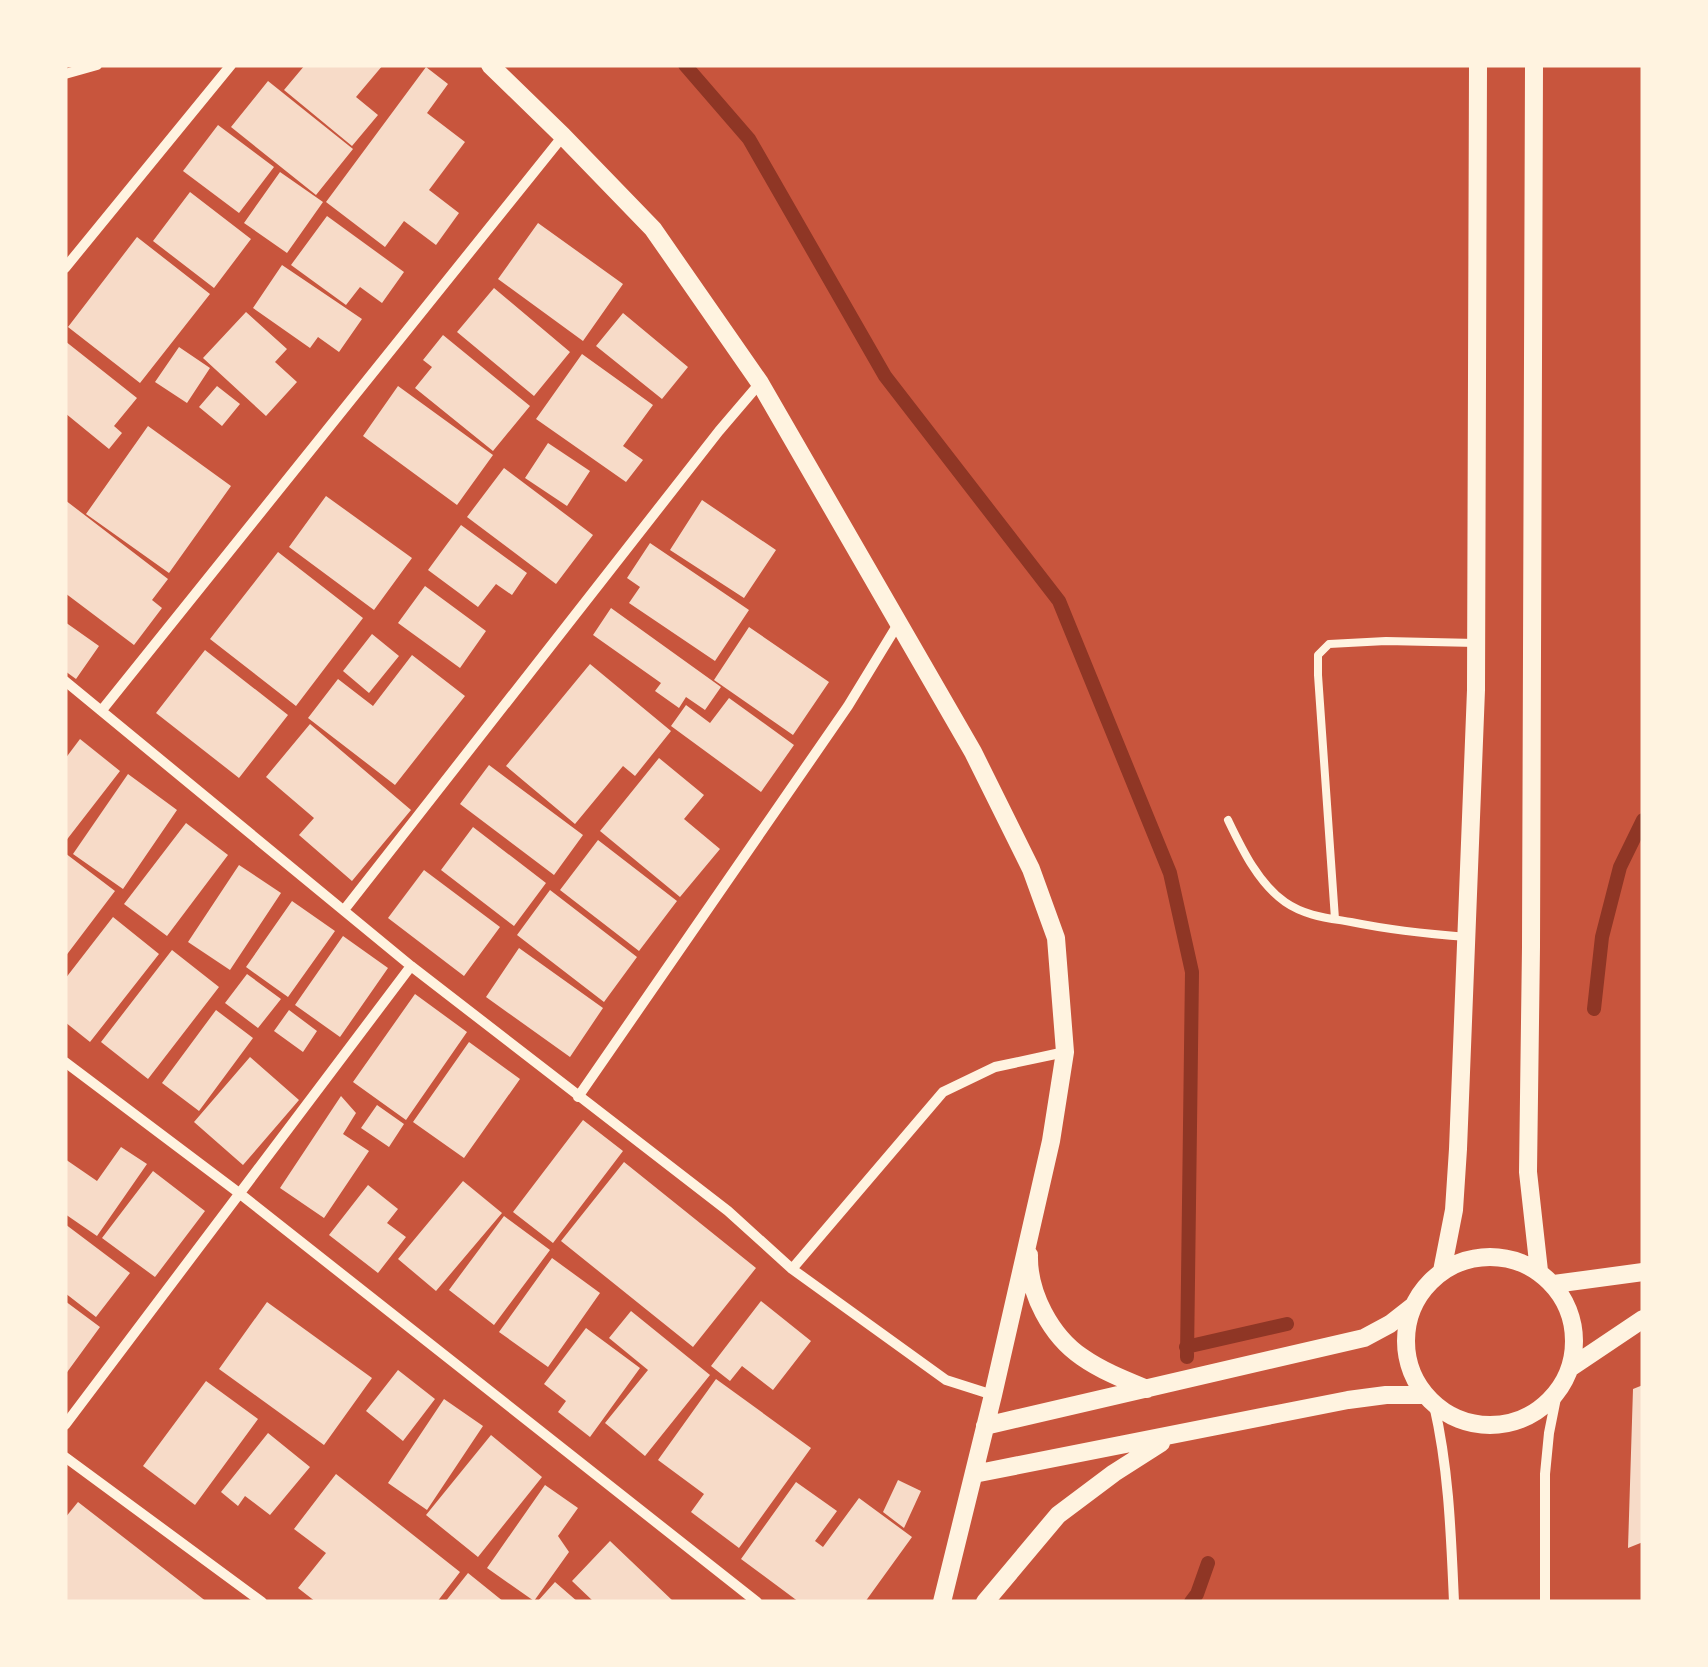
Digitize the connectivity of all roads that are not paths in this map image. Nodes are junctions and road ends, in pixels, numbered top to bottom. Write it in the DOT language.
graph roads {
  1 [pos="97,65"];
  2 [pos="230,65"];
  3 [pos="490,65"];
  4 [pos="1478,65"];
  5 [pos="1534,65"];
  6 [pos="65,74"];
  7 [pos="563,136"];
  8 [pos="65,268"];
  9 [pos="760,383"];
  10 [pos="898,624"];
  11 [pos="1476,643"];
  12 [pos="65,682"];
  13 [pos="102,710"];
  14 [pos="1228,820"];
  15 [pos="344,910"];
  16 [pos="1335,919"];
  17 [pos="1466,936"];
  18 [pos="411,966"];
  19 [pos="1065,1052"];
  20 [pos="65,1062"];
  21 [pos="578,1097"];
  22 [pos="239,1194"];
  23 [pos="1031,1224"];
  24 [pos="792,1270"];
  25 [pos="1442,1270"];
  26 [pos="1539,1272"];
  27 [pos="1643,1272"];
  28 [pos="1554,1284"];
  29 [pos="1413,1306"];
  30 [pos="1643,1319"];
  31 [pos="1570,1368"];
  32 [pos="1147,1389"];
  33 [pos="1557,1393"];
  34 [pos="993,1395"];
  35 [pos="1430,1400"];
  36 [pos="65,1425"];
  37 [pos="986,1426"];
  38 [pos="1174,1435"];
  39 [pos="65,1457"];
  40 [pos="974,1474"];
  41 [pos="262,1602"];
  42 [pos="757,1602"];
  43 [pos="942,1602"];
  44 [pos="985,1602"];
  45 [pos="1454,1602"];
  46 [pos="1545,1602"];
  1 -- 6 [label="street"];
  2 -- 8 [label="street"];
  3 -- 7 [label="street"];
  4 -- 11 [label="street"];
  5 -- 26 [label="street"];
  7 -- 9 [label="street"];
  7 -- 13 [label="street"];
  9 -- 10 [label="street"];
  9 -- 15 [label="street"];
  10 -- 19 [label="street"];
  10 -- 21 [label="street"];
  11 -- 16 [label="lane"];
  11 -- 17 [label="street"];
  12 -- 13 [label="street"];
  13 -- 15 [label="street"];
  14 -- 16 [label="lane"];
  15 -- 18 [label="street"];
  16 -- 17 [label="lane"];
  17 -- 25 [label="street"];
  18 -- 21 [label="street"];
  18 -- 22 [label="street"];
  19 -- 23 [label="street"];
  19 -- 24 [label="street"];
  20 -- 22 [label="street"];
  21 -- 24 [label="street"];
  22 -- 36 [label="street"];
  22 -- 42 [label="street"];
  23 -- 32 [label="street"];
  23 -- 34 [label="street"];
  24 -- 34 [label="street"];
  25 -- 26 [label="street"];
  25 -- 29 [label="street"];
  26 -- 28 [label="street"];
  27 -- 28 [label="street"];
  28 -- 31 [label="street"];
  29 -- 32 [label="street"];
  29 -- 35 [label="street"];
  30 -- 31 [label="street"];
  31 -- 33 [label="street"];
  32 -- 37 [label="street"];
  33 -- 35 [label="street"];
  33 -- 46 [label="street"];
  34 -- 37 [label="street"];
  35 -- 38 [label="street"];
  35 -- 45 [label="street"];
  37 -- 40 [label="street"];
  38 -- 40 [label="street"];
  38 -- 44 [label="street"];
  39 -- 41 [label="street"];
  40 -- 43 [label="street"];
}
